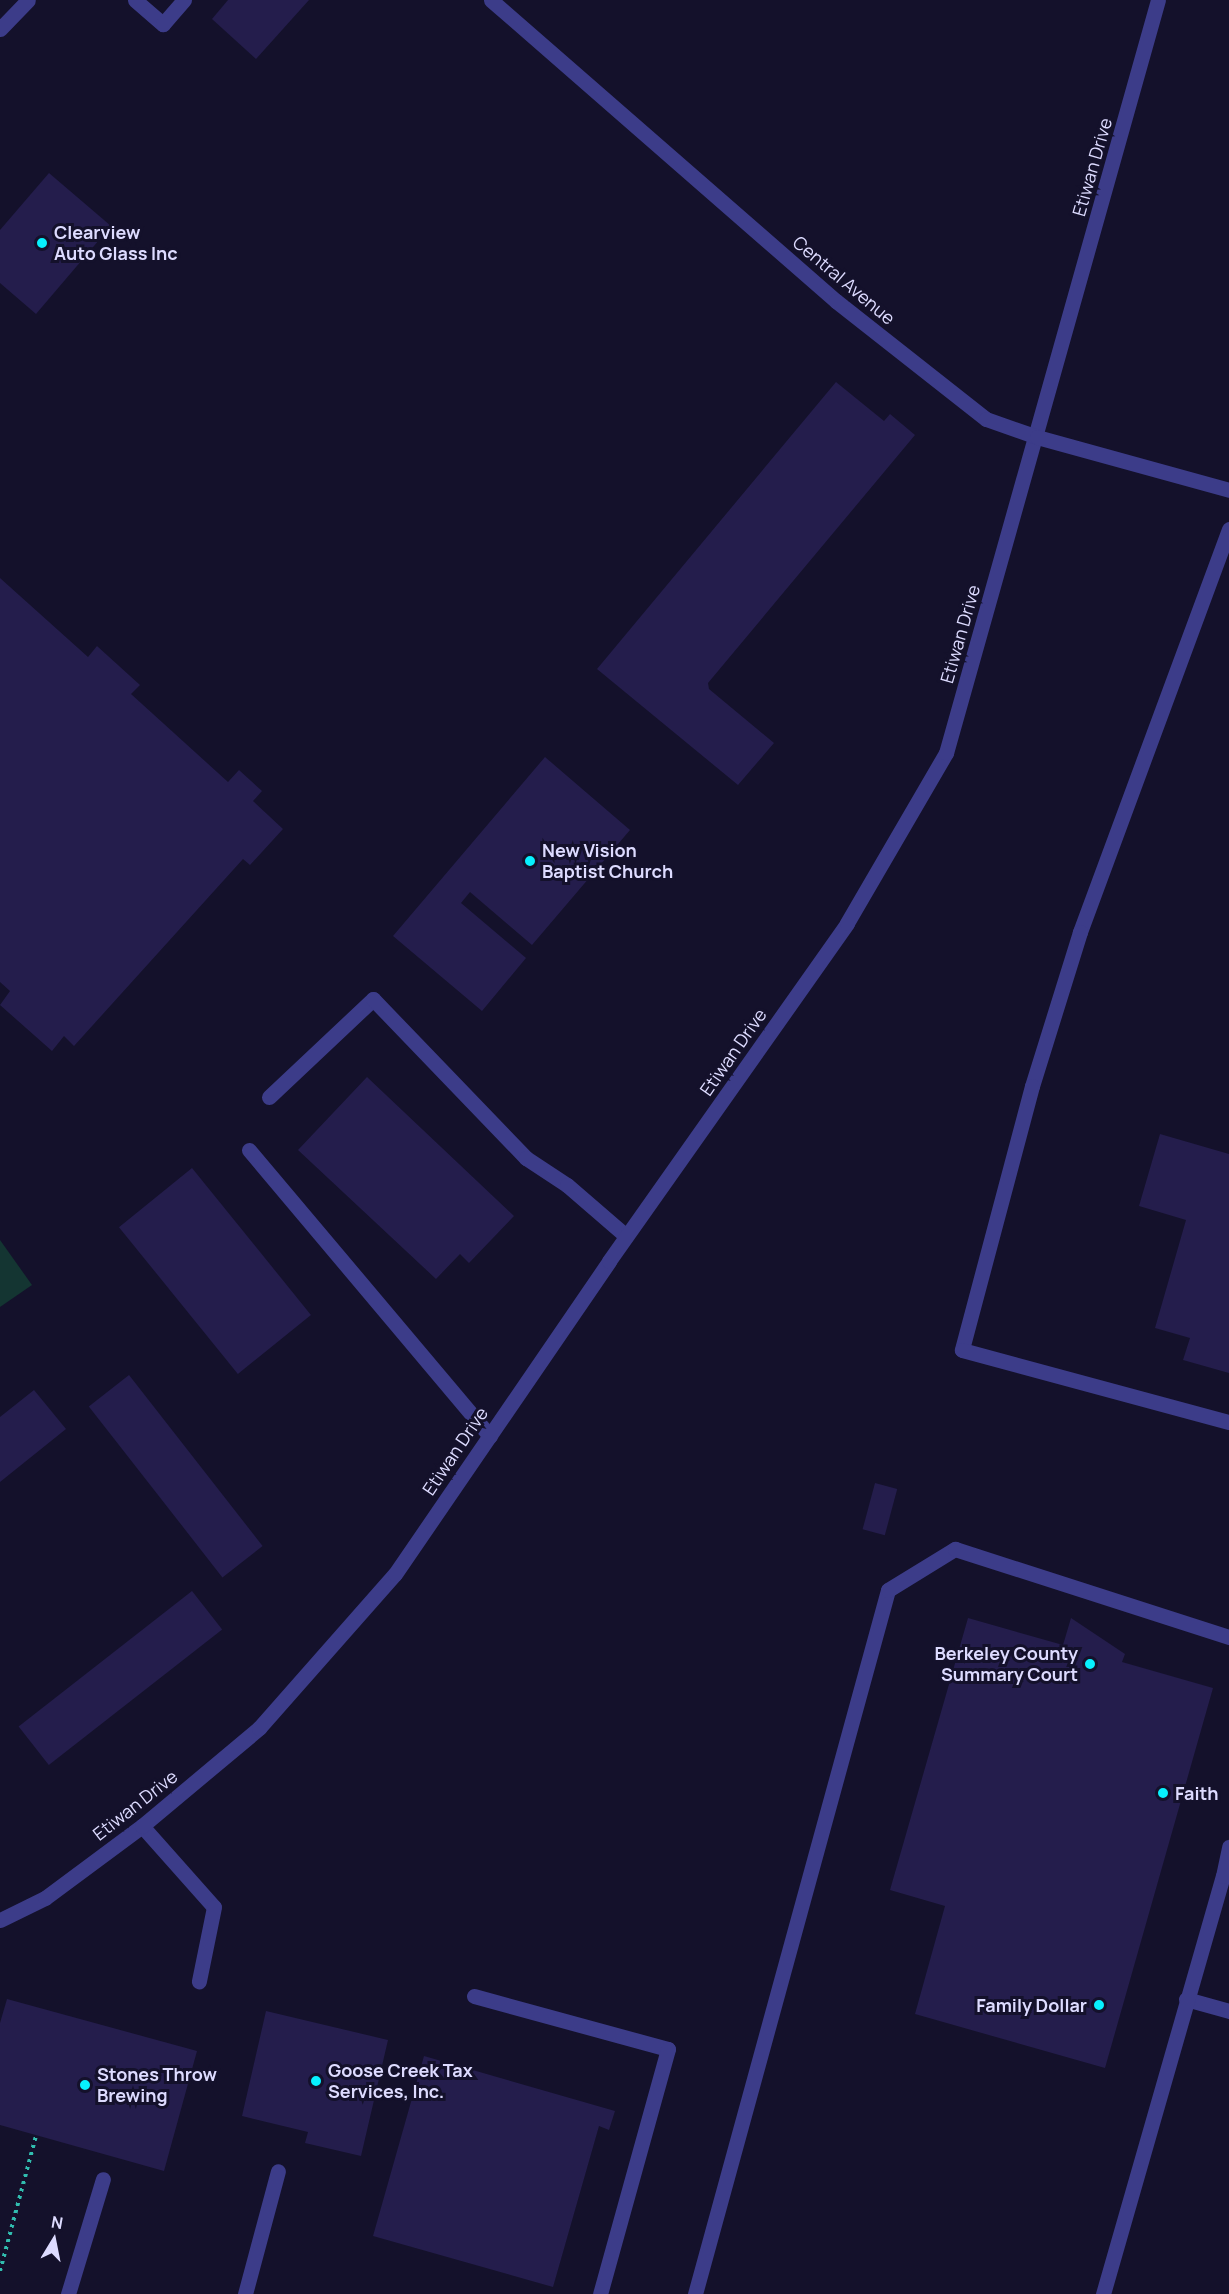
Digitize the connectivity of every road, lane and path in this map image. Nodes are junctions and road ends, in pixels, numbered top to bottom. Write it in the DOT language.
graph roads {
  1 [pos="28,0"];
  2 [pos="135,0"];
  3 [pos="184,0"];
  4 [pos="491,0"];
  5 [pos="1158,0"];
  6 [pos="0,29"];
  7 [pos="1037,437"];
  8 [pos="1229,490"];
  9 [pos="1229,529"];
  10 [pos="270,1097"];
  11 [pos="249,1150"];
  12 [pos="626,1236"];
  13 [pos="1229,1422"];
  14 [pos="489,1436"];
  15 [pos="1229,1637"];
  16 [pos="142,1826"];
  17 [pos="1229,1847"];
  18 [pos="1226,1876"];
  19 [pos="0,1920"];
  20 [pos="199,1981"];
  21 [pos="474,1996"];
  22 [pos="1186,1999"];
  23 [pos="1229,2011"];
  24 [pos="36,2136"];
  25 [pos="278,2171"];
  26 [pos="104,2179"];
  27 [pos="0,2271"];
  28 [pos="68,2294"];
  29 [pos="245,2294"];
  30 [pos="600,2294"];
  31 [pos="695,2294"];
  32 [pos="1103,2294"];
  1 -- 6 [label="street"];
  2 -- 3 [label="street"];
  4 -- 7 [label="street, Central Avenue"];
  5 -- 7 [label="street, Etiwan Drive"];
  7 -- 8 [label="street, Central Avenue"];
  7 -- 12 [label="street, Etiwan Drive"];
  9 -- 13 [label="street"];
  10 -- 12 [label="street"];
  11 -- 14 [label="street"];
  12 -- 14 [label="street, Etiwan Drive"];
  14 -- 16 [label="street, Etiwan Drive"];
  15 -- 31 [label="street"];
  16 -- 19 [label="street, Etiwan Drive"];
  16 -- 20 [label="street"];
  17 -- 18 [label="street"];
  18 -- 22 [label="street"];
  21 -- 30 [label="street"];
  22 -- 23 [label="street"];
  22 -- 32 [label="street"];
  24 -- 27 [label="path"];
  25 -- 29 [label="street"];
  26 -- 28 [label="street"];
}
